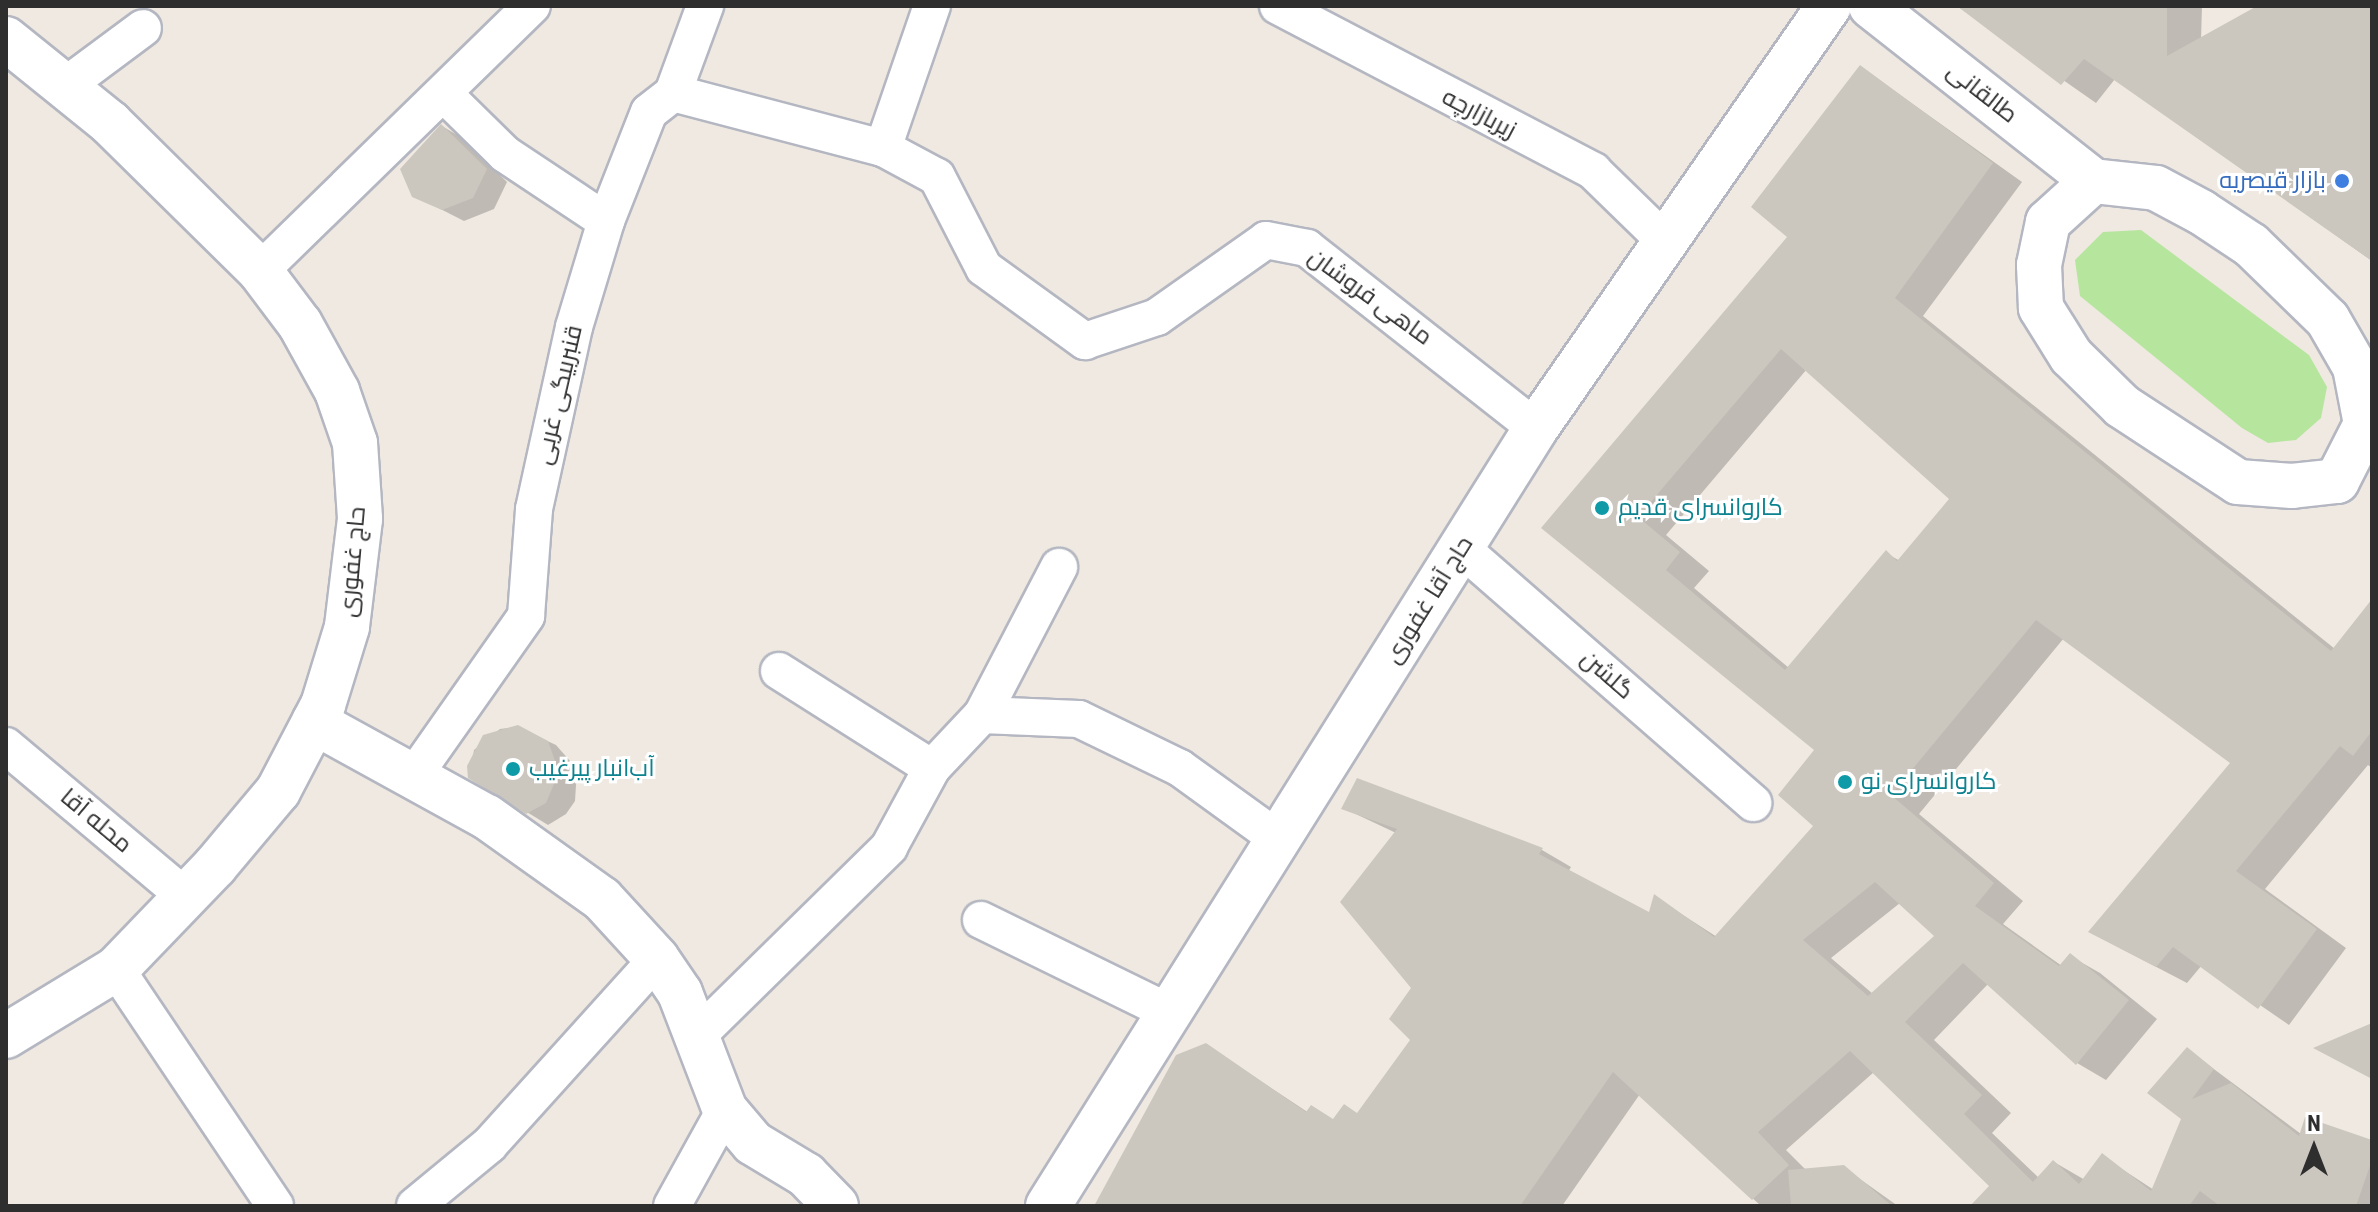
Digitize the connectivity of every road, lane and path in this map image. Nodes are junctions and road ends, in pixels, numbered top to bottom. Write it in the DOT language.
graph roads {
  1 [pos="532,6"];
  2 [pos="705,6"];
  3 [pos="932,6"];
  4 [pos="1278,6"];
  5 [pos="1829,6"];
  6 [pos="1871,6"];
  7 [pos="143,28"];
  8 [pos="6,39"];
  9 [pos="65,86"];
  10 [pos="443,93"];
  11 [pos="673,93"];
  12 [pos="883,148"];
  13 [pos="2093,181"];
  14 [pos="606,221"];
  15 [pos="1666,242"];
  16 [pos="260,271"];
  17 [pos="1536,428"];
  18 [pos="2361,468"];
  19 [pos="1461,548"];
  20 [pos="1059,567"];
  21 [pos="779,671"];
  22 [pos="982,715"];
  23 [pos="314,722"];
  24 [pos="6,746"];
  25 [pos="932,768"];
  26 [pos="413,777"];
  27 [pos="1753,803"];
  28 [pos="1278,839"];
  29 [pos="185,896"];
  30 [pos="981,920"];
  31 [pos="657,959"];
  32 [pos="116,969"];
  33 [pos="1169,1012"];
  34 [pos="698,1035"];
  35 [pos="6,1036"];
  36 [pos="725,1110"];
  37 [pos="275,1206"];
  38 [pos="415,1206"];
  39 [pos="672,1206"];
  40 [pos="836,1206"];
  41 [pos="1048,1206"];
  1 -- 10 [label="street"];
  2 -- 11 [label="street, قنبربیگی غربی"];
  3 -- 12 [label="street"];
  4 -- 15 [label="street, زیربازارچه"];
  5 -- 15 [label="main road, حاج آقا غفوری"];
  6 -- 13 [label="main road, طالقانی"];
  7 -- 9 [label="street"];
  8 -- 9 [label="main road, حاج غفوری"];
  9 -- 16 [label="main road, حاج غفوری"];
  10 -- 14 [label="street"];
  10 -- 16 [label="street"];
  11 -- 12 [label="street, ماهی فروشان"];
  11 -- 14 [label="street, قنبربیگی غربی"];
  12 -- 17 [label="street, ماهی فروشان"];
  13 -- 18 [label="main road"];
  13 -- 18 [label="main road"];
  14 -- 26 [label="street, قنبربیگی غربی"];
  15 -- 17 [label="main road, حاج آقا غفوری"];
  16 -- 23 [label="main road, حاج غفوری"];
  17 -- 19 [label="main road, حاج آقا غفوری"];
  19 -- 27 [label="street, گلشن"];
  19 -- 28 [label="main road, حاج آقا غفوری"];
  20 -- 22 [label="street"];
  21 -- 25 [label="street"];
  22 -- 25 [label="street"];
  22 -- 28 [label="street"];
  23 -- 26 [label="main road"];
  23 -- 29 [label="main road, حاج غفوری"];
  24 -- 29 [label="street, محله آقا"];
  25 -- 34 [label="street"];
  26 -- 31 [label="main road"];
  28 -- 33 [label="main road, حاج آقا غفوری"];
  29 -- 32 [label="main road, حاج غفوری"];
  30 -- 33 [label="street"];
  31 -- 34 [label="main road"];
  31 -- 38 [label="street"];
  32 -- 35 [label="main road, حاج غفوری"];
  32 -- 37 [label="street"];
  33 -- 41 [label="main road, حاج آقا غفوری"];
  34 -- 36 [label="main road"];
  36 -- 39 [label="street"];
  36 -- 40 [label="main road"];
}
